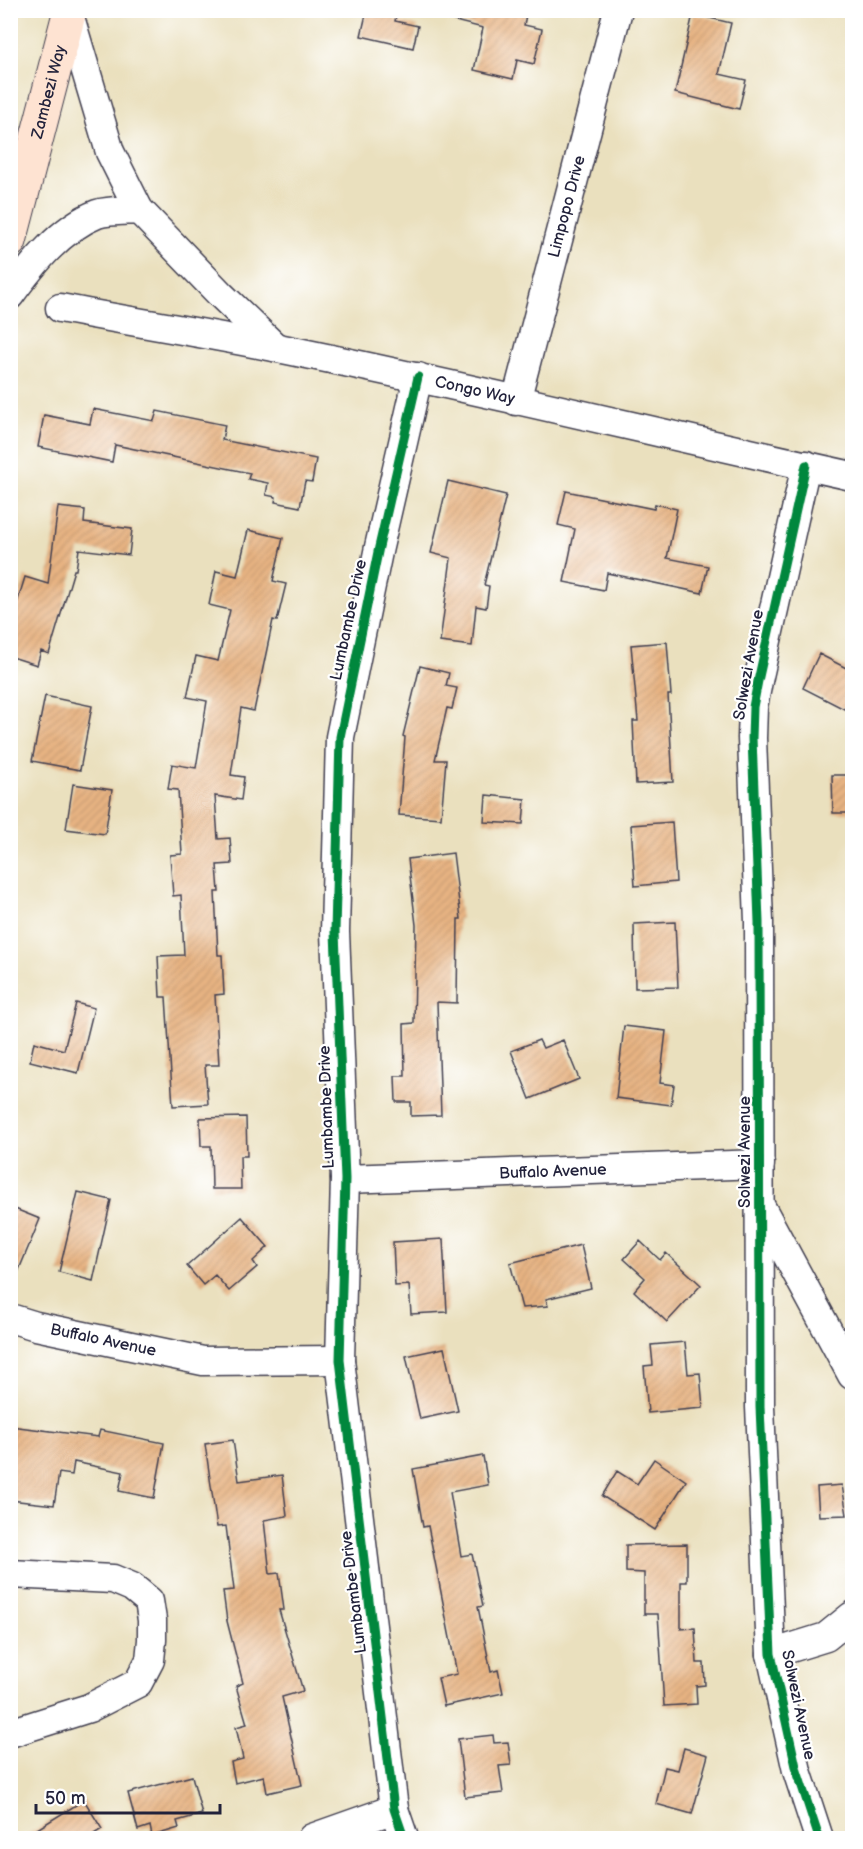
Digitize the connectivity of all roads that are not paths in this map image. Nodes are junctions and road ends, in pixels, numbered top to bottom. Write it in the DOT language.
graph roads {
  1 [pos="618,10"];
  2 [pos="70,12"];
  3 [pos="139,210"];
  4 [pos="10,241"];
  5 [pos="10,296"];
  6 [pos="60,309"];
  7 [pos="275,347"];
  8 [pos="418,377"];
  9 [pos="516,401"];
  10 [pos="806,465"];
  11 [pos="852,476"];
  12 [pos="760,1164"];
  13 [pos="345,1179"];
  14 [pos="760,1205"];
  15 [pos="10,1318"];
  16 [pos="340,1360"];
  17 [pos="852,1375"];
  18 [pos="10,1574"];
  19 [pos="852,1616"];
  20 [pos="771,1654"];
  21 [pos="10,1733"];
  22 [pos="394,1809"];
  23 [pos="312,1839"];
  24 [pos="404,1839"];
  25 [pos="819,1839"];
  1 -- 9 [label="street, Limpopo Drive"];
  2 -- 3 [label="street"];
  2 -- 4 [label="main road, Zambezi Way"];
  3 -- 5 [label="street"];
  3 -- 7 [label="street"];
  6 -- 7 [label="street, Congo Way"];
  7 -- 8 [label="street, Congo Way"];
  8 -- 9 [label="street, Congo Way"];
  8 -- 13 [label="street, Lumbambe Drive"];
  9 -- 10 [label="street, Congo Way"];
  10 -- 11 [label="street, Congo Way"];
  10 -- 12 [label="street, Solwezi Avenue"];
  12 -- 13 [label="street, Buffalo Avenue"];
  12 -- 14 [label="street, Solwezi Avenue"];
  13 -- 16 [label="street, Lumbambe Drive"];
  14 -- 17 [label="street, Solwezi Avenue"];
  14 -- 20 [label="street, Solwezi Avenue"];
  15 -- 16 [label="street, Buffalo Avenue"];
  16 -- 22 [label="street, Lumbambe Drive"];
  18 -- 21 [label="street"];
  19 -- 20 [label="street, Solwezi Avenue"];
  20 -- 25 [label="street, Solwezi Avenue"];
  22 -- 23 [label="street"];
  22 -- 24 [label="street, Lumbambe Drive"];
}
